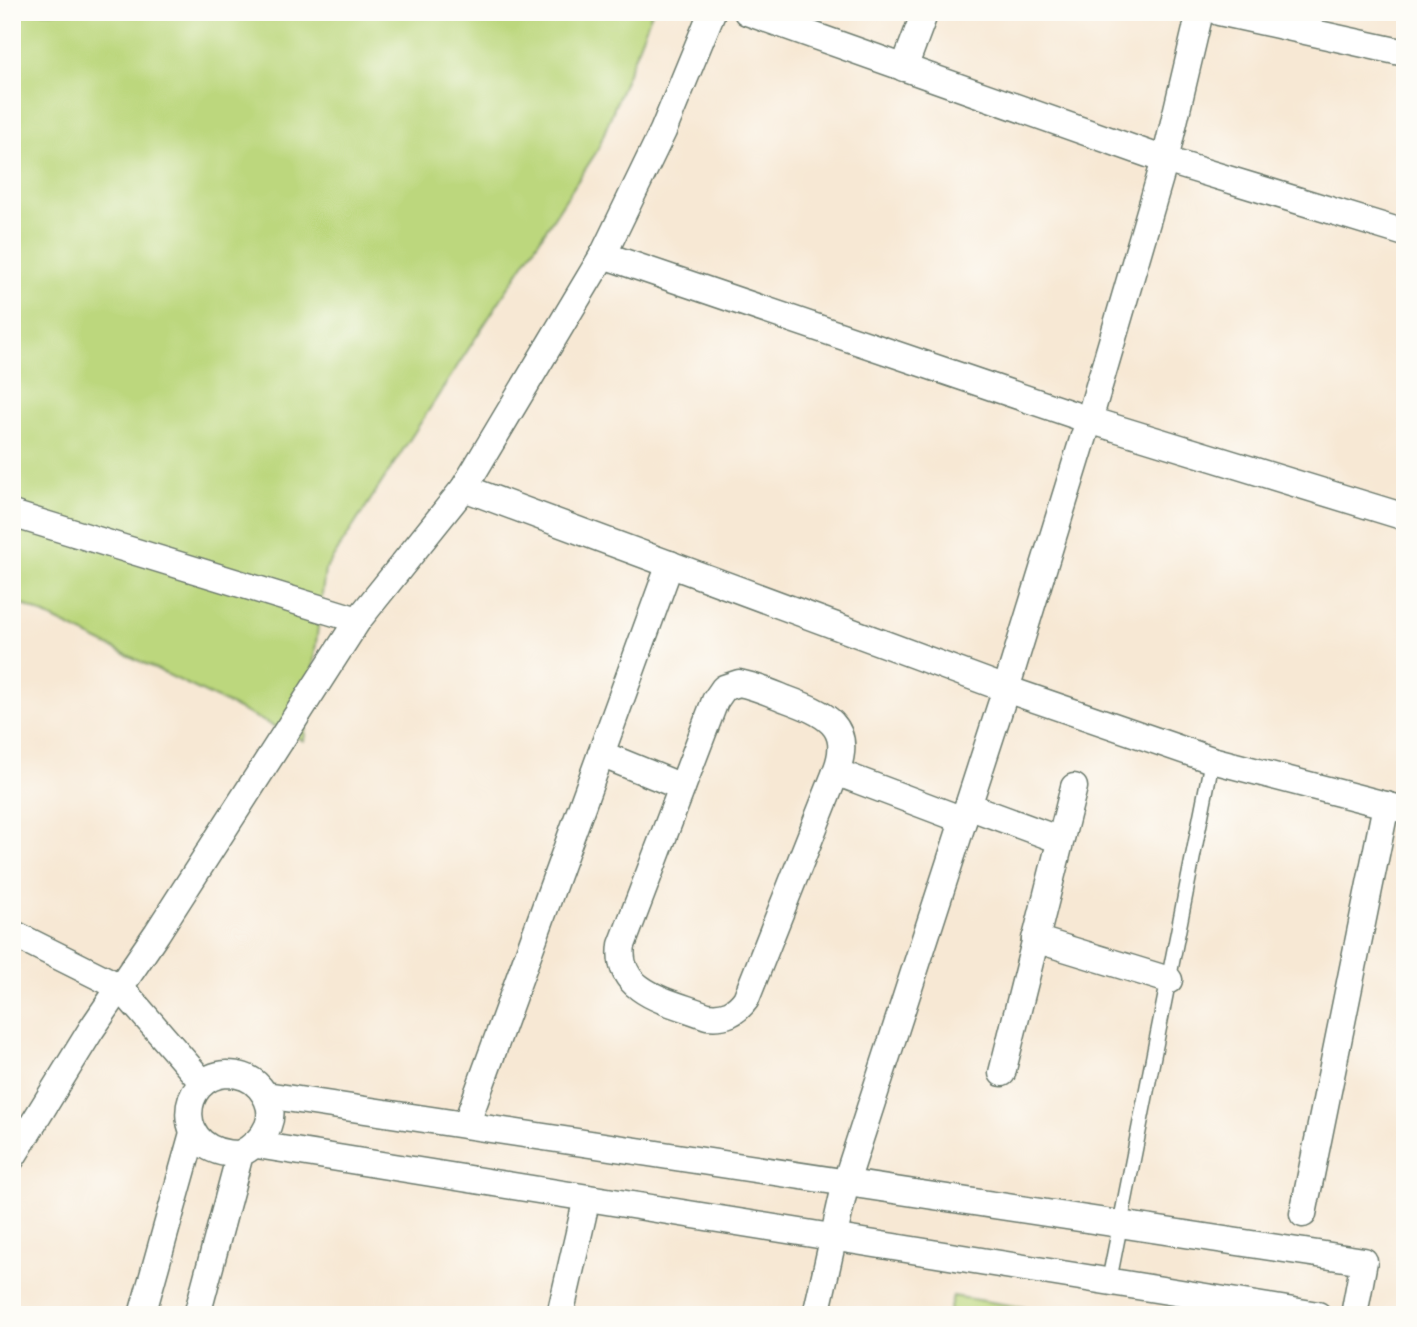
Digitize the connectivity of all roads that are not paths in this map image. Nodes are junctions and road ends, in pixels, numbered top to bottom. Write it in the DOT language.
graph roads {
  1 [pos="712,12"];
  2 [pos="747,12"];
  3 [pos="925,12"];
  4 [pos="1200,12"];
  5 [pos="1219,12"];
  6 [pos="1405,53"];
  7 [pos="904,68"];
  8 [pos="1166,160"];
  9 [pos="1405,233"];
  10 [pos="603,255"];
  11 [pos="1089,420"];
  12 [pos="464,488"];
  13 [pos="12,514"];
  14 [pos="1405,517"];
  15 [pos="670,564"];
  16 [pos="358,620"];
  17 [pos="1006,689"];
  18 [pos="601,754"];
  19 [pos="1212,760"];
  20 [pos="836,772"];
  21 [pos="682,787"];
  22 [pos="1074,788"];
  23 [pos="1395,807"];
  24 [pos="965,813"];
  25 [pos="1060,840"];
  26 [pos="12,933"];
  27 [pos="1035,939"];
  28 [pos="1169,980"];
  29 [pos="120,987"];
  30 [pos="1002,1073"];
  31 [pos="203,1083"];
  32 [pos="266,1095"];
  33 [pos="466,1125"];
  34 [pos="194,1133"];
  35 [pos="248,1149"];
  36 [pos="12,1157"];
  37 [pos="846,1182"];
  38 [pos="587,1198"];
  39 [pos="1303,1214"];
  40 [pos="1121,1224"];
  41 [pos="832,1237"];
  42 [pos="1109,1281"];
  43 [pos="142,1315"];
  44 [pos="197,1315"];
  45 [pos="560,1315"];
  46 [pos="816,1315"];
  47 [pos="1318,1315"];
  48 [pos="1354,1315"];
  1 -- 10 [label="street"];
  2 -- 7 [label="street"];
  3 -- 7 [label="street"];
  4 -- 8 [label="street"];
  5 -- 6 [label="street"];
  7 -- 8 [label="street"];
  8 -- 9 [label="street"];
  8 -- 11 [label="street"];
  10 -- 11 [label="street"];
  10 -- 12 [label="street"];
  11 -- 14 [label="street"];
  11 -- 17 [label="street"];
  12 -- 15 [label="street"];
  12 -- 16 [label="street"];
  13 -- 16 [label="street"];
  15 -- 17 [label="street"];
  15 -- 18 [label="street"];
  16 -- 29 [label="street"];
  17 -- 19 [label="street"];
  17 -- 24 [label="street"];
  18 -- 21 [label="street"];
  18 -- 33 [label="street"];
  19 -- 23 [label="street"];
  19 -- 28 [label="lane"];
  20 -- 21 [label="street"];
  20 -- 21 [label="street"];
  20 -- 24 [label="street"];
  22 -- 25 [label="street"];
  23 -- 39 [label="street"];
  24 -- 25 [label="street"];
  24 -- 37 [label="street"];
  25 -- 27 [label="street"];
  26 -- 29 [label="street"];
  27 -- 28 [label="street"];
  27 -- 30 [label="street"];
  28 -- 40 [label="lane"];
  29 -- 31 [label="street"];
  29 -- 36 [label="street"];
  31 -- 32 [label="street"];
  31 -- 34 [label="street"];
  32 -- 33 [label="street"];
  32 -- 35 [label="street"];
  33 -- 37 [label="street"];
  34 -- 35 [label="street"];
  34 -- 43 [label="street"];
  35 -- 38 [label="street"];
  35 -- 44 [label="street"];
  37 -- 40 [label="street"];
  37 -- 41 [label="street"];
  38 -- 41 [label="street"];
  38 -- 45 [label="street"];
  40 -- 42 [label="lane"];
  40 -- 48 [label="street"];
  41 -- 42 [label="street"];
  41 -- 46 [label="street"];
  42 -- 47 [label="street"];
}
